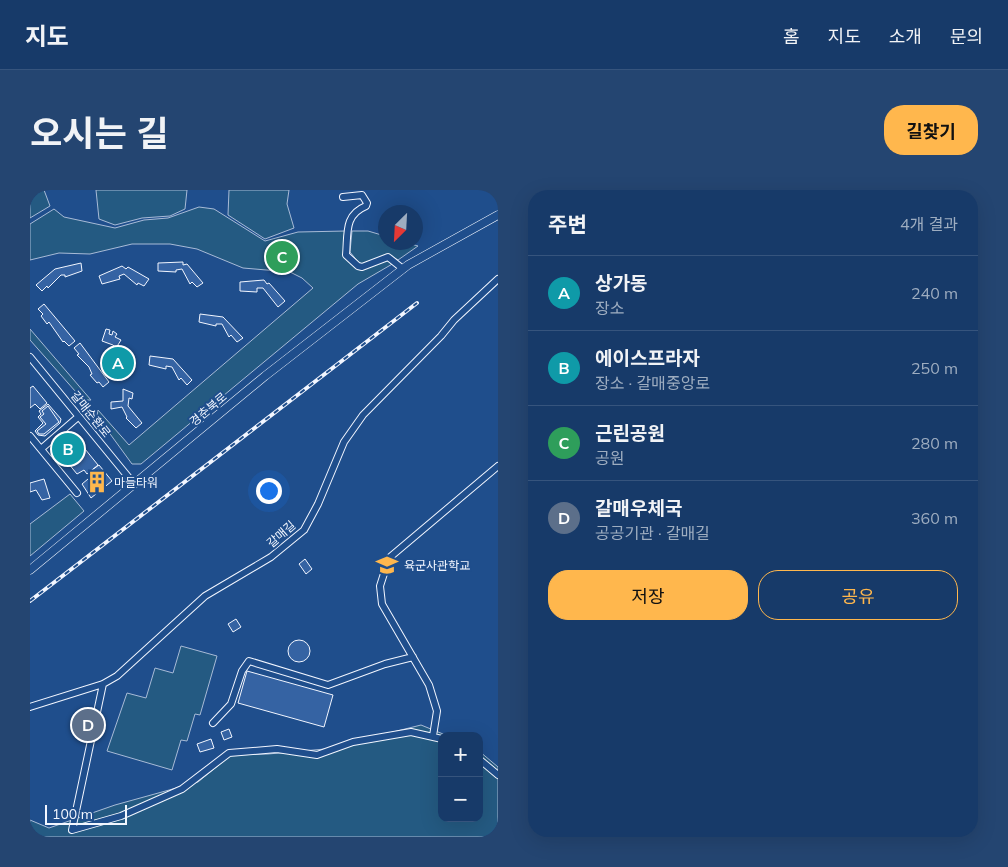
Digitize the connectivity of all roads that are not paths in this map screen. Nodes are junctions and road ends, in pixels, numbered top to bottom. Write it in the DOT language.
graph roads {
  1 [pos="343,197"];
  2 [pos="498,214"];
  3 [pos="403,269"];
  4 [pos="498,280"];
  5 [pos="30,357"];
  6 [pos="78,417"];
  7 [pos="30,436"];
  8 [pos="41,449"];
  9 [pos="498,466"];
  10 [pos="134,484"];
  11 [pos="77,493"];
  12 [pos="30,570"];
  13 [pos="413,657"];
  14 [pos="103,684"];
  15 [pos="30,707"];
  16 [pos="213,723"];
  17 [pos="433,736"];
  18 [pos="438,738"];
  19 [pos="483,762"];
  20 [pos="498,775"];
  1 -- 3 [label="street"];
  2 -- 3 [label="main road, 경춘북로"];
  3 -- 10 [label="main road, 경춘북로"];
  4 -- 14 [label="street, 갈매길"];
  5 -- 6 [label="street, 갈매순환로"];
  6 -- 8 [label="street"];
  6 -- 10 [label="street, 갈매순환로"];
  7 -- 8 [label="street"];
  8 -- 11 [label="street"];
  9 -- 13 [label="street"];
  10 -- 12 [label="main road, 경춘북로"];
  13 -- 16 [label="street"];
  13 -- 17 [label="street"];
  14 -- 15 [label="street, 갈매길"];
  14 -- 17 [label="street"];
  17 -- 18 [label="street"];
  19 -- 20 [label="street"];
}
